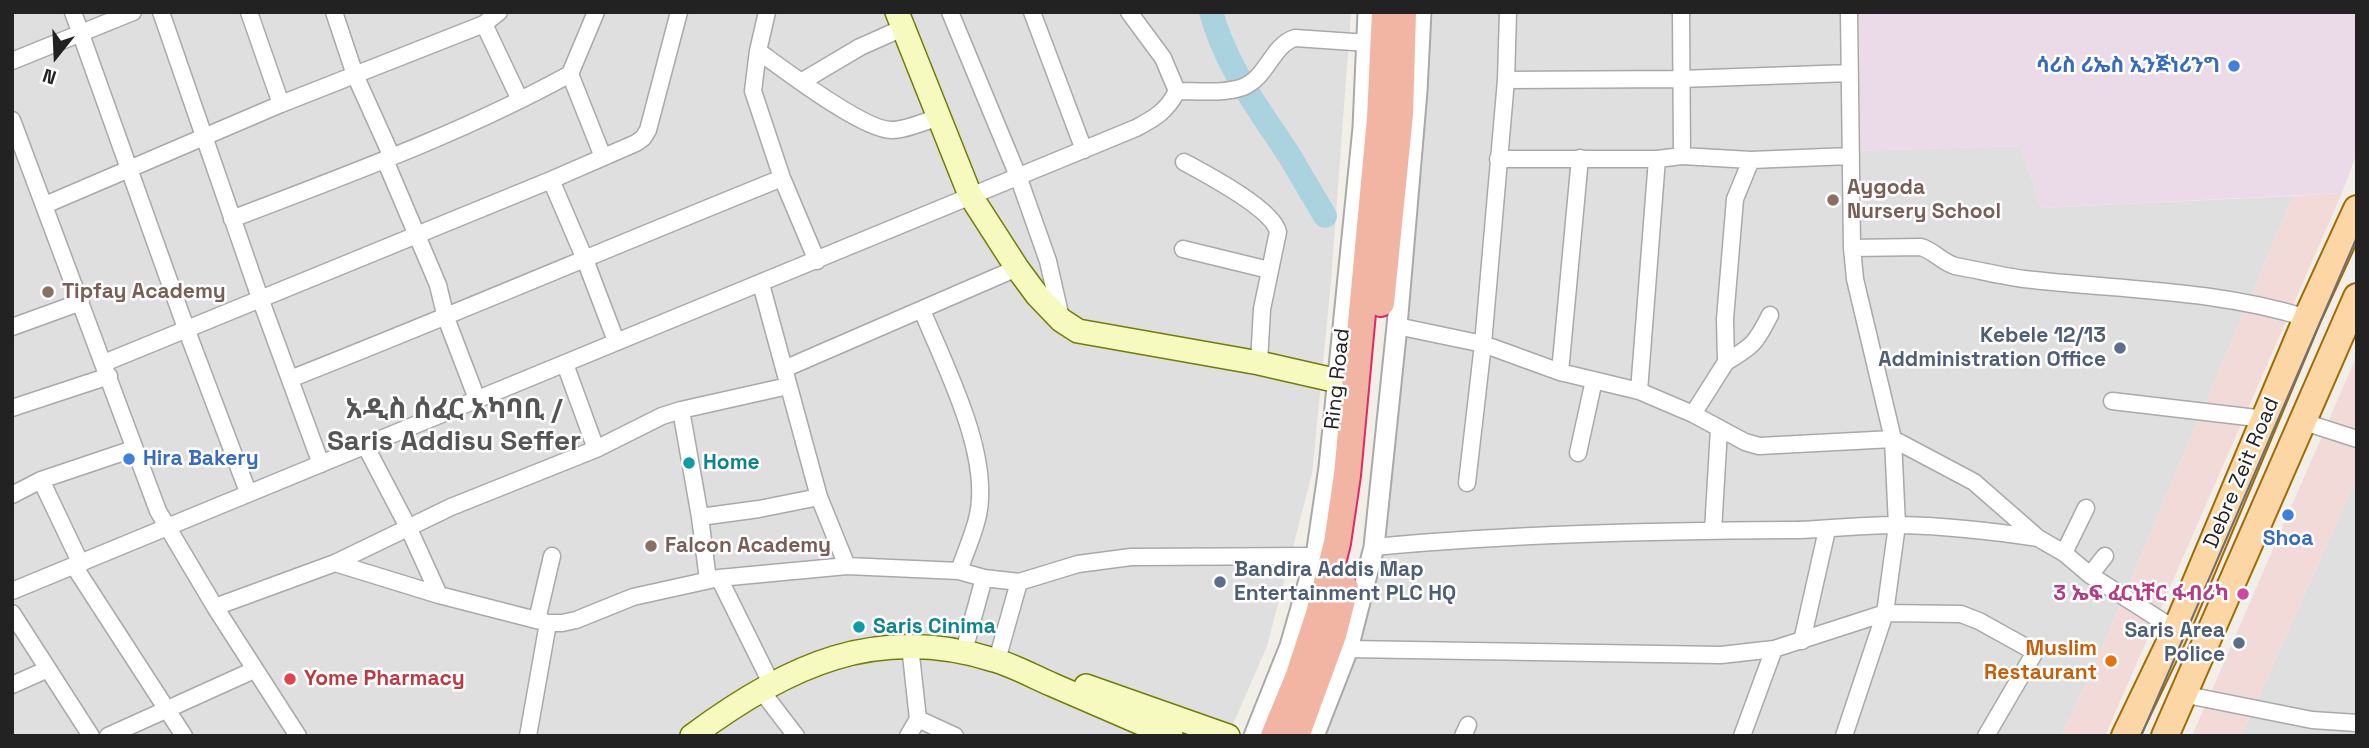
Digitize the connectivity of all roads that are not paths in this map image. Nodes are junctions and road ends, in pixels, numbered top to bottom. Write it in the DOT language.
graph roads {
  1 [pos="73,12"];
  2 [pos="133,12"];
  3 [pos="161,12"];
  4 [pos="249,12"];
  5 [pos="334,12"];
  6 [pos="499,12"];
  7 [pos="596,12"];
  8 [pos="679,12"];
  9 [pos="767,12"];
  10 [pos="950,12"];
  11 [pos="1032,12"];
  12 [pos="1129,12"];
  13 [pos="1368,12"];
  14 [pos="1385,12"];
  15 [pos="1403,12"];
  16 [pos="1421,12"];
  17 [pos="1508,12"];
  18 [pos="1681,12"];
  19 [pos="1849,12"];
  20 [pos="901,20"];
  21 [pos="484,24"];
  22 [pos="80,33"];
  23 [pos="1368,43"];
  24 [pos="758,51"];
  25 [pos="12,61"];
  26 [pos="1850,73"];
  27 [pos="570,74"];
  28 [pos="355,75"];
  29 [pos="1681,79"];
  30 [pos="1506,80"];
  31 [pos="801,82"];
  32 [pos="1177,91"];
  33 [pos="520,100"];
  34 [pos="281,104"];
  35 [pos="939,117"];
  36 [pos="12,120"];
  37 [pos="204,137"];
  38 [pos="1084,149"];
  39 [pos="1682,156"];
  40 [pos="1850,156"];
  41 [pos="603,157"];
  42 [pos="1580,158"];
  43 [pos="388,159"];
  44 [pos="1498,159"];
  45 [pos="1657,159"];
  46 [pos="1751,160"];
  47 [pos="1184,162"];
  48 [pos="19,164"];
  49 [pos="128,167"];
  50 [pos="1018,176"];
  51 [pos="782,178"];
  52 [pos="551,180"];
  53 [pos="970,195"];
  54 [pos="45,205"];
  55 [pos="2357,209"];
  56 [pos="232,219"];
  57 [pos="417,234"];
  58 [pos="1852,248"];
  59 [pos="1183,249"];
  60 [pos="584,257"];
  61 [pos="817,261"];
  62 [pos="1017,268"];
  63 [pos="1269,270"];
  64 [pos="761,284"];
  65 [pos="2357,297"];
  66 [pos="260,298"];
  67 [pos="81,302"];
  68 [pos="922,310"];
  69 [pos="1770,315"];
  70 [pos="446,317"];
  71 [pos="2307,318"];
  72 [pos="1061,320"];
  73 [pos="1397,326"];
  74 [pos="12,327"];
  75 [pos="187,331"];
  76 [pos="616,341"];
  77 [pos="1483,344"];
  78 [pos="1726,362"];
  79 [pos="1258,363"];
  80 [pos="565,365"];
  81 [pos="784,369"];
  82 [pos="106,370"];
  83 [pos="1560,372"];
  84 [pos="290,379"];
  85 [pos="1594,380"];
  86 [pos="1338,382"];
  87 [pos="788,386"];
  88 [pos="1639,391"];
  89 [pos="477,399"];
  90 [pos="2112,401"];
  91 [pos="12,408"];
  92 [pos="681,410"];
  93 [pos="1693,414"];
  94 [pos="2265,419"];
  95 [pos="2301,421"];
  96 [pos="1719,429"];
  97 [pos="1893,439"];
  98 [pos="2357,439"];
  99 [pos="365,445"];
  100 [pos="133,449"];
  101 [pos="596,449"];
  102 [pos="1578,453"];
  103 [pos="321,464"];
  104 [pos="41,480"];
  105 [pos="1467,483"];
  106 [pos="248,492"];
  107 [pos="12,495"];
  108 [pos="819,497"];
  109 [pos="2086,508"];
  110 [pos="700,517"];
  111 [pos="1898,525"];
  112 [pos="166,527"];
  113 [pos="408,528"];
  114 [pos="1827,530"];
  115 [pos="1713,531"];
  116 [pos="2038,538"];
  117 [pos="1374,547"];
  118 [pos="2064,553"];
  119 [pos="1316,555"];
  120 [pos="552,556"];
  121 [pos="2105,556"];
  122 [pos="335,563"];
  123 [pos="77,565"];
  124 [pos="847,566"];
  125 [pos="959,571"];
  126 [pos="2090,575"];
  127 [pos="984,578"];
  128 [pos="714,579"];
  129 [pos="1019,582"];
  130 [pos="12,591"];
  131 [pos="439,595"];
  132 [pos="215,607"];
  133 [pos="12,613"];
  134 [pos="1885,613"];
  135 [pos="542,621"];
  136 [pos="2175,630"];
  137 [pos="1802,641"];
  138 [pos="910,646"];
  139 [pos="1348,649"];
  140 [pos="1774,649"];
  141 [pos="964,651"];
  142 [pos="997,660"];
  143 [pos="48,669"];
  144 [pos="254,670"];
  145 [pos="1052,684"];
  146 [pos="12,685"];
  147 [pos="765,686"];
  148 [pos="2182,694"];
  149 [pos="168,710"];
  150 [pos="918,719"];
  151 [pos="2357,723"];
  152 [pos="694,735"];
  153 [pos="90,736"];
  154 [pos="108,736"];
  155 [pos="184,736"];
  156 [pos="298,736"];
  157 [pos="528,736"];
  158 [pos="796,736"];
  159 [pos="908,736"];
  160 [pos="955,736"];
  161 [pos="1171,736"];
  162 [pos="1228,736"];
  163 [pos="1254,736"];
  164 [pos="1274,736"];
  165 [pos="1296,736"];
  166 [pos="1314,736"];
  167 [pos="1742,736"];
  168 [pos="1844,736"];
  169 [pos="1986,736"];
  170 [pos="2125,736"];
  171 [pos="2165,736"];
  1 -- 22 [label="street"];
  2 -- 22 [label="street"];
  3 -- 37 [label="street"];
  4 -- 34 [label="street"];
  5 -- 28 [label="street"];
  6 -- 21 [label="street"];
  7 -- 27 [label="street"];
  8 -- 41 [label="street"];
  9 -- 24 [label="street"];
  10 -- 50 [label="street"];
  11 -- 38 [label="street"];
  12 -- 32 [label="street"];
  13 -- 23 [label="street, Ring Road"];
  14 -- 164 [label="highway, Ring Road"];
  15 -- 165 [label="highway, Ring Road"];
  16 -- 73 [label="street"];
  17 -- 30 [label="street"];
  18 -- 29 [label="street"];
  19 -- 26 [label="street"];
  20 -- 31 [label="street"];
  20 -- 35 [label="main road"];
  21 -- 28 [label="street"];
  21 -- 33 [label="street"];
  22 -- 25 [label="street"];
  22 -- 49 [label="street"];
  23 -- 32 [label="street"];
  23 -- 86 [label="street, Ring Road"];
  24 -- 31 [label="street"];
  24 -- 51 [label="street"];
  26 -- 29 [label="street"];
  26 -- 40 [label="street"];
  27 -- 33 [label="street"];
  27 -- 41 [label="street"];
  28 -- 34 [label="street"];
  28 -- 43 [label="street"];
  29 -- 30 [label="street"];
  29 -- 39 [label="street"];
  30 -- 44 [label="street"];
  31 -- 35 [label="street"];
  32 -- 38 [label="street"];
  33 -- 43 [label="street"];
  34 -- 37 [label="street"];
  35 -- 53 [label="main road"];
  36 -- 48 [label="street"];
  37 -- 49 [label="street"];
  37 -- 56 [label="street"];
  38 -- 50 [label="street"];
  39 -- 45 [label="street"];
  39 -- 46 [label="street"];
  40 -- 46 [label="street"];
  40 -- 58 [label="street"];
  41 -- 52 [label="street"];
  42 -- 44 [label="street"];
  42 -- 45 [label="street"];
  42 -- 83 [label="street"];
  43 -- 56 [label="street"];
  43 -- 57 [label="street"];
  44 -- 77 [label="street"];
  45 -- 88 [label="street"];
  46 -- 78 [label="street"];
  47 -- 63 [label="street"];
  48 -- 54 [label="street"];
  49 -- 54 [label="street"];
  49 -- 75 [label="street"];
  50 -- 53 [label="street"];
  50 -- 72 [label="street"];
  51 -- 60 [label="street"];
  51 -- 61 [label="street"];
  52 -- 57 [label="street"];
  52 -- 60 [label="street"];
  53 -- 61 [label="street"];
  53 -- 62 [label="main road"];
  54 -- 67 [label="street"];
  55 -- 71 [label="main road, Debre Zeit Road"];
  56 -- 66 [label="street"];
  57 -- 66 [label="street"];
  57 -- 70 [label="street"];
  58 -- 71 [label="street"];
  58 -- 97 [label="street"];
  59 -- 63 [label="street"];
  60 -- 70 [label="street"];
  60 -- 76 [label="street"];
  61 -- 64 [label="street"];
  62 -- 68 [label="street"];
  62 -- 72 [label="main road"];
  63 -- 79 [label="street"];
  64 -- 76 [label="street"];
  64 -- 81 [label="street"];
  65 -- 95 [label="main road, Debre Zeit Road"];
  66 -- 75 [label="street"];
  66 -- 84 [label="street"];
  67 -- 74 [label="street"];
  67 -- 82 [label="street"];
  68 -- 81 [label="street"];
  68 -- 125 [label="street"];
  69 -- 78 [label="street"];
  70 -- 84 [label="street"];
  70 -- 89 [label="street"];
  71 -- 94 [label="main road, Debre Zeit Road"];
  72 -- 79 [label="main road"];
  73 -- 77 [label="street"];
  73 -- 117 [label="street"];
  75 -- 82 [label="street"];
  75 -- 106 [label="street"];
  76 -- 80 [label="street"];
  77 -- 83 [label="street"];
  77 -- 105 [label="street"];
  78 -- 93 [label="street"];
  79 -- 86 [label="main road"];
  80 -- 89 [label="street"];
  80 -- 101 [label="street"];
  81 -- 87 [label="street"];
  82 -- 91 [label="street"];
  82 -- 100 [label="street"];
  83 -- 85 [label="street"];
  84 -- 103 [label="street"];
  85 -- 88 [label="street"];
  85 -- 102 [label="street"];
  86 -- 119 [label="street, Ring Road"];
  87 -- 92 [label="street"];
  87 -- 108 [label="street"];
  88 -- 93 [label="street"];
  89 -- 99 [label="street"];
  90 -- 94 [label="street"];
  92 -- 101 [label="street"];
  92 -- 110 [label="street"];
  93 -- 96 [label="street"];
  94 -- 136 [label="main road, Debre Zeit Road"];
  95 -- 98 [label="street"];
  95 -- 148 [label="main road, Debre Zeit Road"];
  96 -- 97 [label="street"];
  96 -- 115 [label="street"];
  97 -- 111 [label="street"];
  97 -- 116 [label="street"];
  99 -- 103 [label="street"];
  99 -- 113 [label="street"];
  100 -- 104 [label="street"];
  100 -- 112 [label="street"];
  101 -- 113 [label="street"];
  103 -- 106 [label="street"];
  104 -- 107 [label="street"];
  104 -- 123 [label="street"];
  106 -- 112 [label="street"];
  108 -- 110 [label="street"];
  108 -- 124 [label="street"];
  109 -- 118 [label="street"];
  110 -- 128 [label="street"];
  111 -- 114 [label="street"];
  111 -- 116 [label="street"];
  111 -- 134 [label="street"];
  112 -- 123 [label="street"];
  112 -- 132 [label="street"];
  113 -- 122 [label="street"];
  113 -- 131 [label="street"];
  114 -- 115 [label="street"];
  114 -- 137 [label="street"];
  115 -- 117 [label="street"];
  116 -- 118 [label="street"];
  117 -- 139 [label="street"];
  118 -- 126 [label="street"];
  119 -- 129 [label="street"];
  119 -- 163 [label="street, Ring Road"];
  120 -- 135 [label="street"];
  121 -- 126 [label="street"];
  122 -- 131 [label="street"];
  122 -- 132 [label="street"];
  123 -- 130 [label="street"];
  123 -- 149 [label="street"];
  124 -- 125 [label="street"];
  124 -- 128 [label="street"];
  125 -- 127 [label="street"];
  126 -- 136 [label="street"];
  127 -- 129 [label="street"];
  127 -- 141 [label="street"];
  128 -- 135 [label="street"];
  128 -- 147 [label="street"];
  129 -- 142 [label="street"];
  131 -- 135 [label="street"];
  132 -- 144 [label="street"];
  133 -- 143 [label="street"];
  134 -- 137 [label="street"];
  134 -- 168 [label="street"];
  134 -- 169 [label="street"];
  135 -- 157 [label="street"];
  136 -- 170 [label="main road, Debre Zeit Road"];
  137 -- 140 [label="street"];
  138 -- 141 [label="main road"];
  138 -- 147 [label="main road"];
  138 -- 150 [label="street"];
  139 -- 140 [label="street"];
  139 -- 166 [label="street"];
  140 -- 167 [label="street"];
  141 -- 142 [label="main road"];
  142 -- 145 [label="main road"];
  143 -- 146 [label="street"];
  143 -- 153 [label="street"];
  144 -- 149 [label="street"];
  144 -- 156 [label="street"];
  145 -- 161 [label="main road"];
  145 -- 162 [label="main road"];
  147 -- 152 [label="main road"];
  147 -- 158 [label="street"];
  148 -- 151 [label="street"];
  148 -- 171 [label="main road, Debre Zeit Road"];
  149 -- 154 [label="street"];
  149 -- 155 [label="street"];
  150 -- 159 [label="street"];
  150 -- 160 [label="street"];
}
